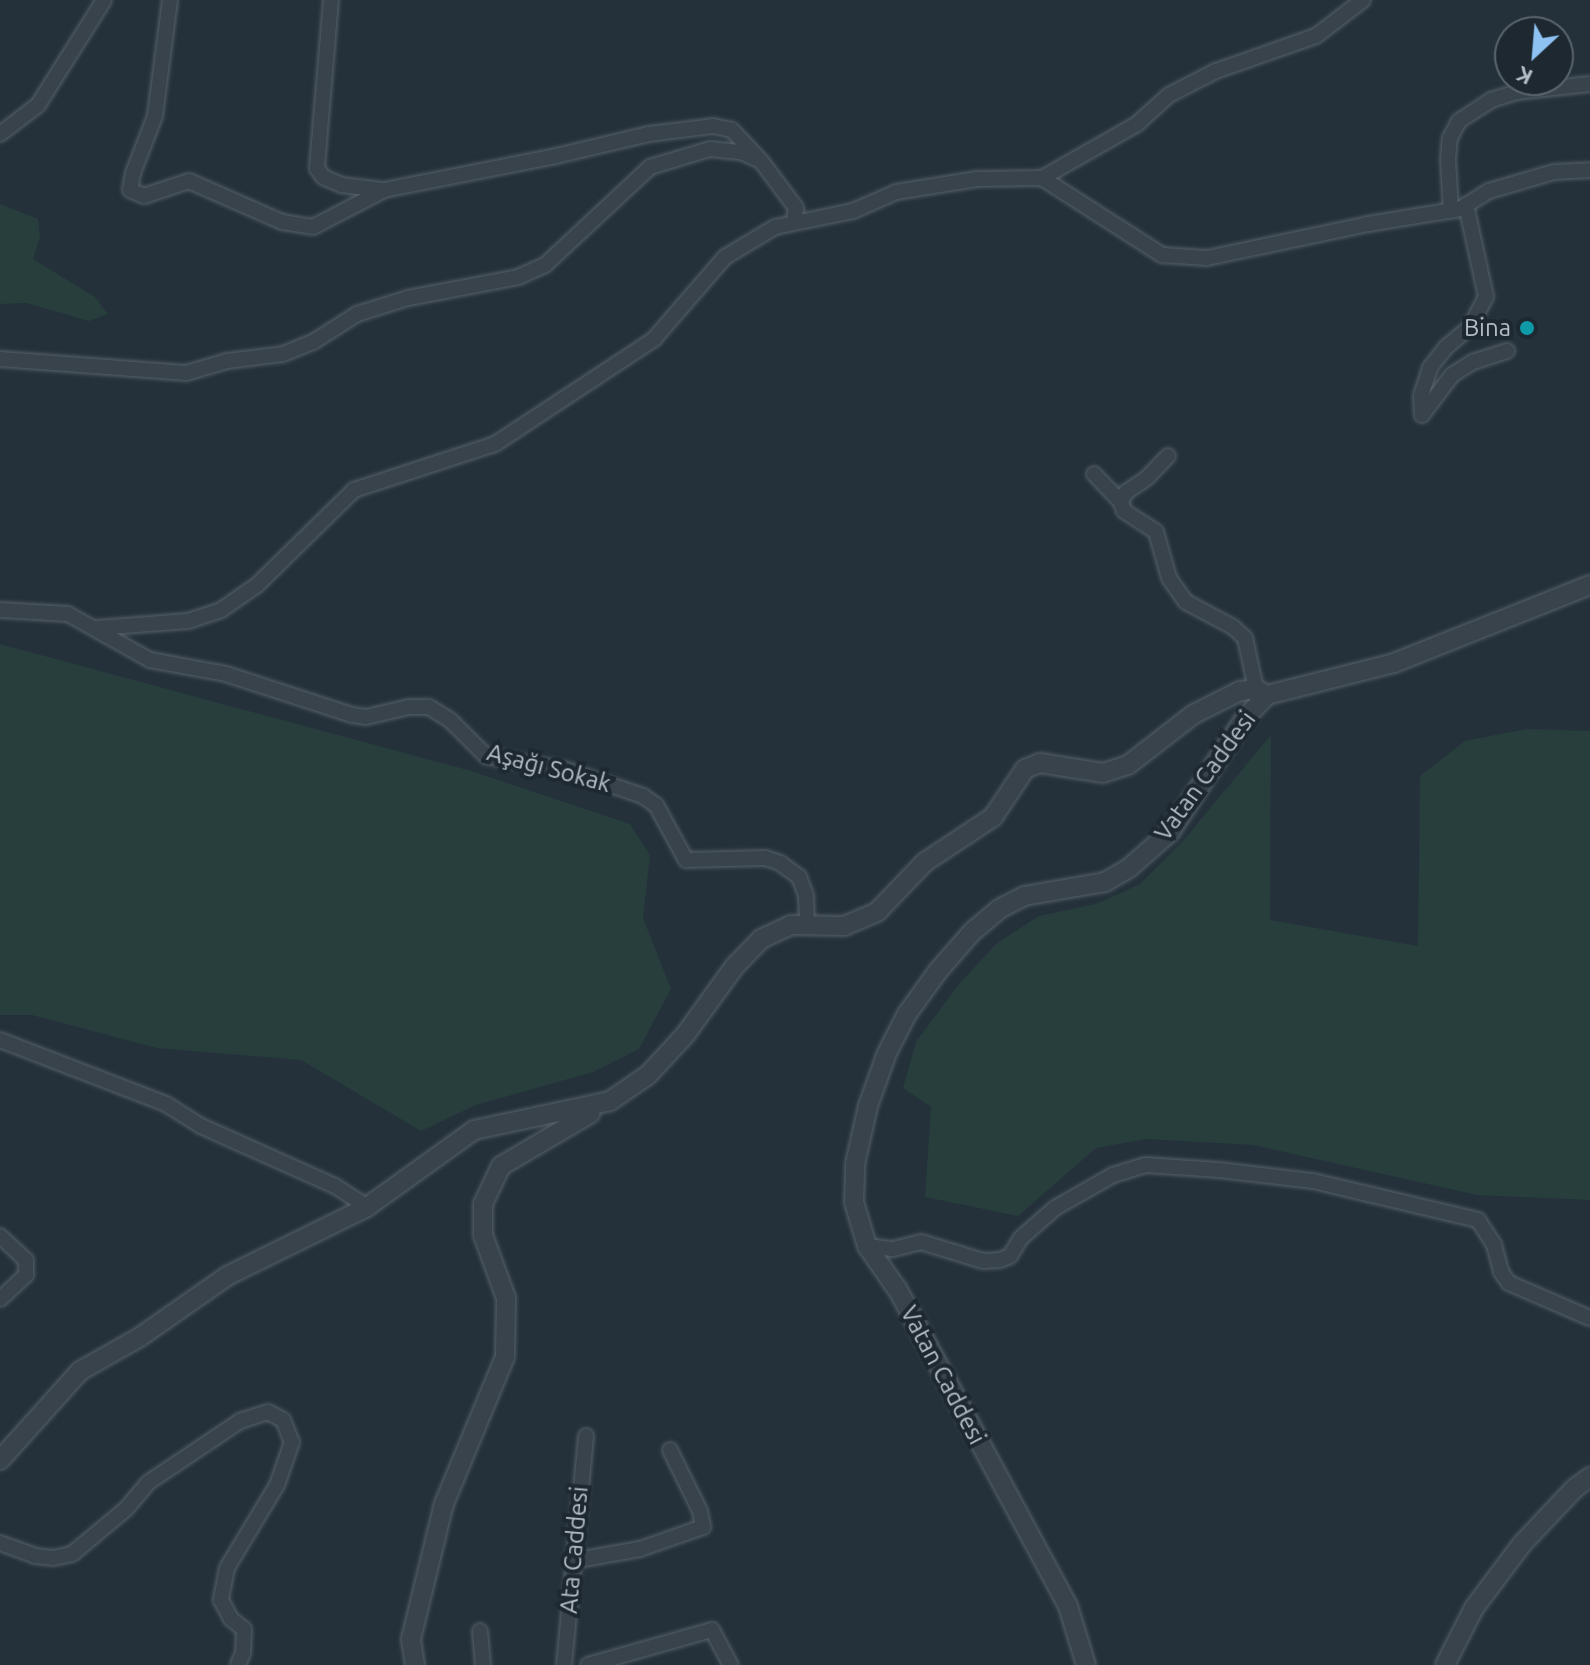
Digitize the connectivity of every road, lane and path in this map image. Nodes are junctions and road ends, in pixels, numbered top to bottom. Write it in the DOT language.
graph roads {
  1 [pos="104,0"];
  2 [pos="170,0"];
  3 [pos="331,0"];
  4 [pos="1363,0"];
  5 [pos="1590,84"];
  6 [pos="0,134"];
  7 [pos="761,161"];
  8 [pos="1590,170"];
  9 [pos="1042,178"];
  10 [pos="384,190"];
  11 [pos="1466,205"];
  12 [pos="1451,211"];
  13 [pos="794,221"];
  14 [pos="1507,351"];
  15 [pos="0,359"];
  16 [pos="1168,456"];
  17 [pos="1094,474"];
  18 [pos="1121,502"];
  19 [pos="1590,585"];
  20 [pos="0,610"];
  21 [pos="97,628"];
  22 [pos="1261,692"];
  23 [pos="807,925"];
  24 [pos="0,1040"];
  25 [pos="610,1101"];
  26 [pos="367,1207"];
  27 [pos="0,1236"];
  28 [pos="867,1246"];
  29 [pos="0,1299"];
  30 [pos="1590,1318"];
  31 [pos="586,1436"];
  32 [pos="670,1450"];
  33 [pos="0,1460"];
  34 [pos="1590,1477"];
  35 [pos="0,1543"];
  36 [pos="572,1561"];
  37 [pos="480,1631"];
  38 [pos="238,1665"];
  39 [pos="415,1665"];
  40 [pos="483,1665"];
  41 [pos="564,1665"];
  42 [pos="588,1665"];
  43 [pos="731,1665"];
  44 [pos="1086,1665"];
  45 [pos="1445,1665"];
  1 -- 6 [label="street"];
  2 -- 10 [label="street"];
  3 -- 10 [label="street"];
  4 -- 9 [label="street"];
  5 -- 12 [label="street"];
  7 -- 10 [label="street"];
  7 -- 13 [label="street"];
  7 -- 15 [label="street"];
  8 -- 11 [label="street"];
  9 -- 12 [label="street"];
  9 -- 13 [label="street, Aşağı Sokak"];
  11 -- 12 [label="street"];
  11 -- 14 [label="street"];
  13 -- 21 [label="street, Aşağı Sokak"];
  16 -- 18 [label="street"];
  17 -- 18 [label="street"];
  18 -- 22 [label="street"];
  19 -- 22 [label="street, Vatan Caddesi"];
  20 -- 21 [label="street, Aşağı Sokak"];
  21 -- 23 [label="street, Aşağı Sokak"];
  22 -- 23 [label="street"];
  22 -- 28 [label="street, Vatan Caddesi"];
  23 -- 25 [label="street"];
  24 -- 26 [label="street"];
  25 -- 26 [label="street"];
  25 -- 39 [label="street"];
  26 -- 33 [label="street"];
  27 -- 29 [label="street"];
  28 -- 30 [label="street"];
  28 -- 44 [label="street, Vatan Caddesi"];
  31 -- 36 [label="street, Ata Caddesi"];
  32 -- 36 [label="street"];
  34 -- 45 [label="street"];
  35 -- 38 [label="street"];
  36 -- 41 [label="street, Ata Caddesi"];
  37 -- 40 [label="street"];
  42 -- 43 [label="street"];
}
